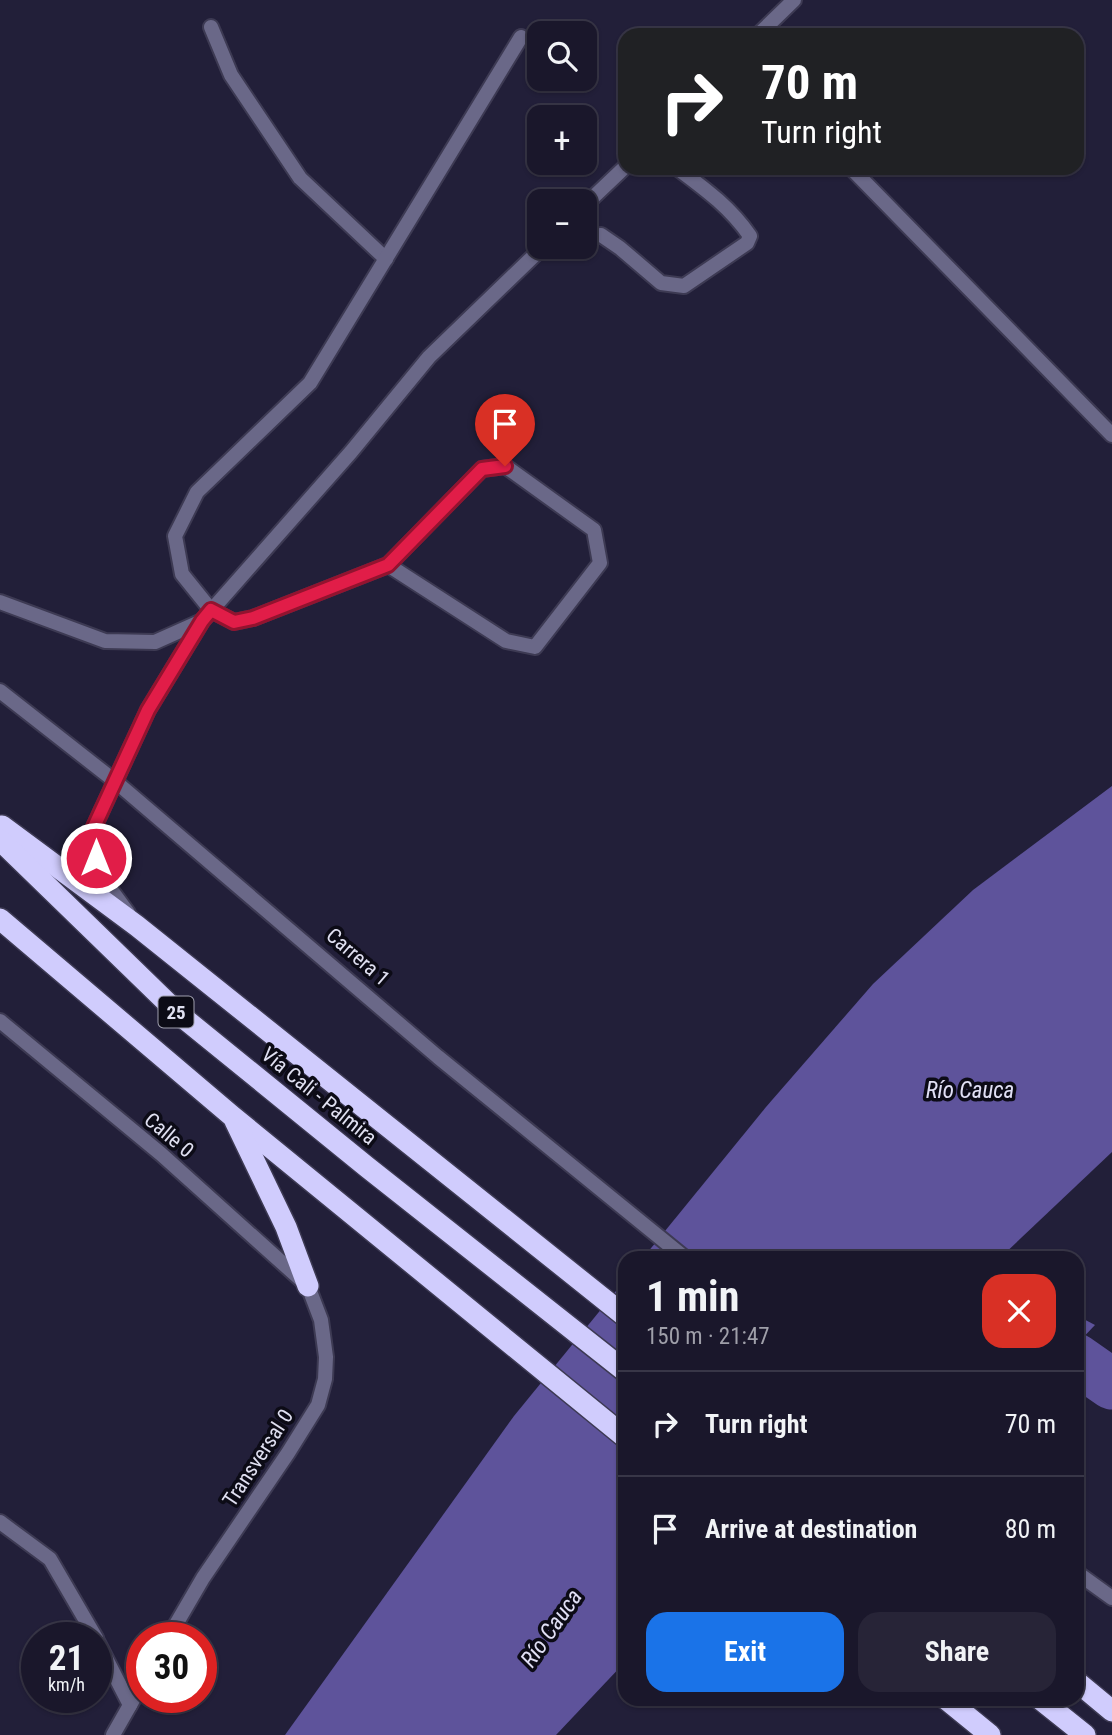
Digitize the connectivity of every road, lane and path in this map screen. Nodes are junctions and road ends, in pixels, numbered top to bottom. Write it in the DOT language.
graph roads {
  1 [pos="794,0"];
  2 [pos="211,27"];
  3 [pos="765,28"];
  4 [pos="521,37"];
  5 [pos="618,174"];
  6 [pos="686,175"];
  7 [pos="858,175"];
  8 [pos="597,194"];
  9 [pos="601,235"];
  10 [pos="386,259"];
  11 [pos="531,259"];
  12 [pos="1112,435"];
  13 [pos="388,565"];
  14 [pos="0,602"];
  15 [pos="206,616"];
  16 [pos="0,691"];
  17 [pos="116,782"];
  18 [pos="0,825"];
  19 [pos="0,839"];
  20 [pos="0,919"];
  21 [pos="137,926"];
  22 [pos="0,1021"];
  23 [pos="232,1116"];
  24 [pos="676,1251"];
  25 [pos="308,1286"];
  26 [pos="618,1310"];
  27 [pos="618,1365"];
  28 [pos="618,1431"];
  29 [pos="0,1522"];
  30 [pos="1084,1578"];
  31 [pos="1112,1598"];
  32 [pos="87,1622"];
  33 [pos="178,1622"];
  34 [pos="112,1670"];
  35 [pos="1084,1688"];
  36 [pos="126,1697"];
  37 [pos="955,1706"];
  38 [pos="1049,1706"];
  39 [pos="1112,1711"];
  40 [pos="126,1712"];
  41 [pos="113,1735"];
  42 [pos="990,1735"];
  43 [pos="1085,1735"];
  1 -- 3 [label="street"];
  2 -- 10 [label="street"];
  4 -- 10 [label="street"];
  5 -- 8 [label="street"];
  6 -- 9 [label="street"];
  7 -- 12 [label="street"];
  10 -- 15 [label="street"];
  11 -- 15 [label="street"];
  13 -- 13 [label="street"];
  13 -- 15 [label="street"];
  14 -- 15 [label="street"];
  15 -- 17 [label="street"];
  16 -- 17 [label="street, Carrera 1"];
  17 -- 21 [label="street"];
  17 -- 24 [label="street, Carrera 1"];
  18 -- 21 [label="highway, 25"];
  19 -- 27 [label="highway, Vía Cali - Palmira / 25"];
  20 -- 23 [label="highway, 25"];
  21 -- 26 [label="highway, 25"];
  22 -- 25 [label="street, Calle 0"];
  23 -- 25 [label="highway"];
  23 -- 28 [label="highway, 25"];
  25 -- 33 [label="street, Transversal 0"];
  29 -- 32 [label="street"];
  30 -- 31 [label="street"];
  34 -- 36 [label="street"];
  35 -- 39 [label="highway"];
  37 -- 42 [label="highway"];
  38 -- 43 [label="highway"];
  40 -- 41 [label="street"];
}
